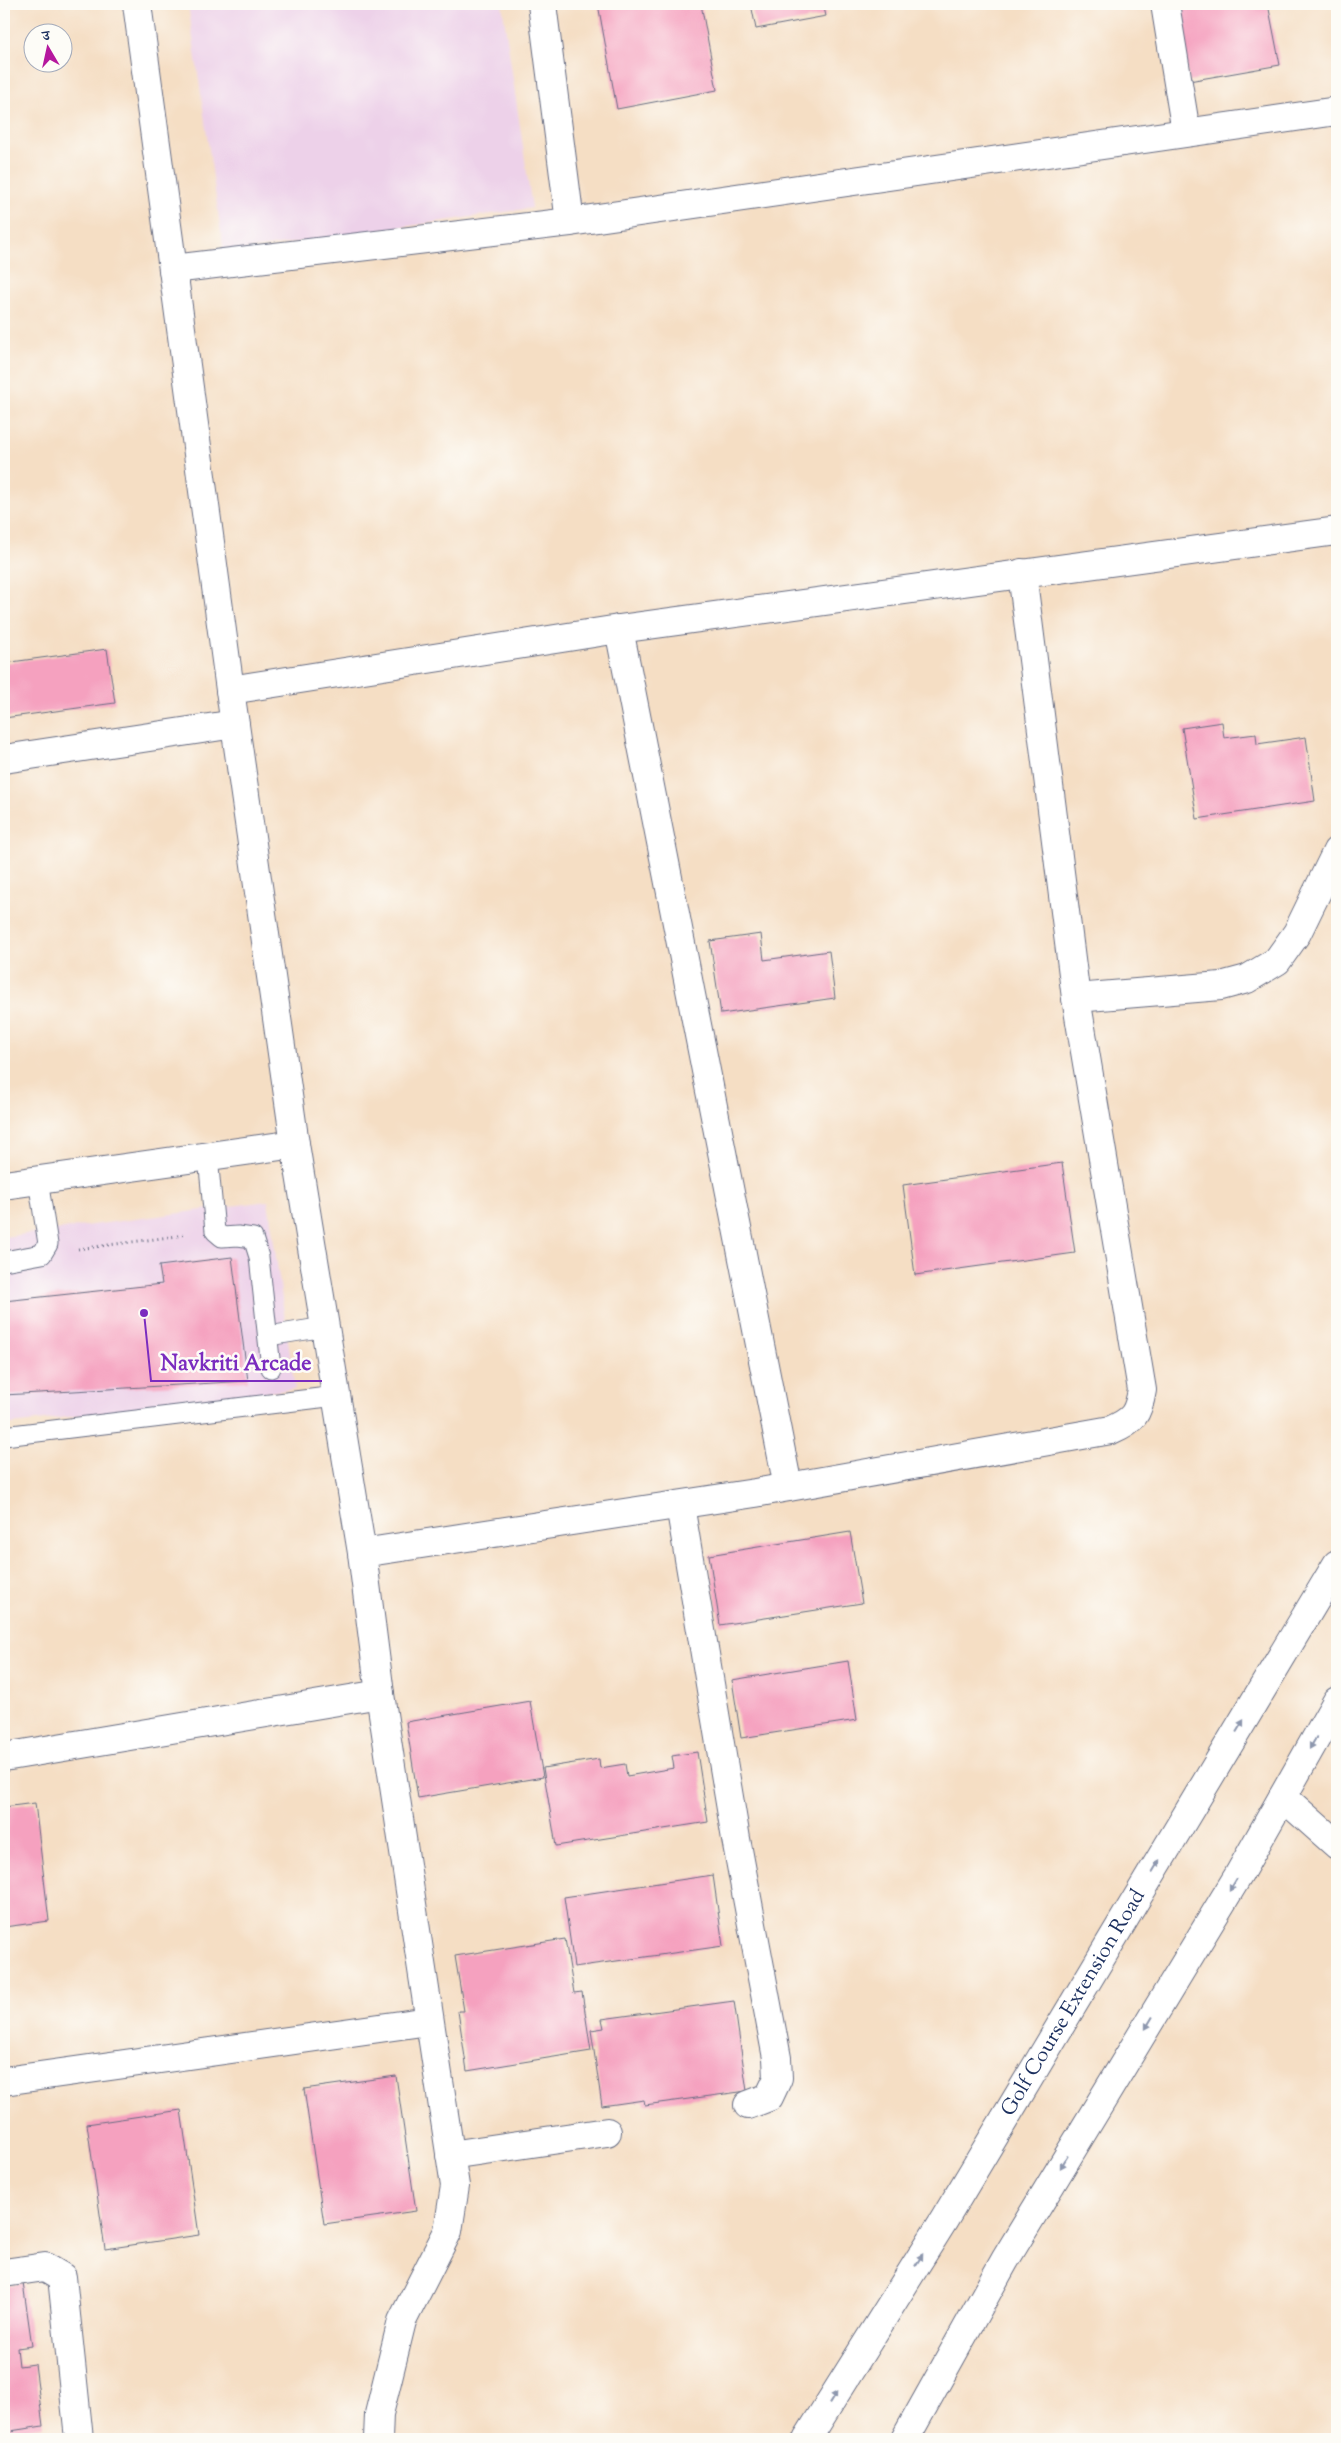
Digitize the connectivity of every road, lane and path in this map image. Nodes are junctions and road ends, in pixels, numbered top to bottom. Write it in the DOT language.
graph roads {
  1 [pos="137,4"];
  2 [pos="542,4"];
  3 [pos="1165,4"];
  4 [pos="1337,110"];
  5 [pos="1186,132"];
  6 [pos="570,222"];
  7 [pos="173,269"];
  8 [pos="1337,531"];
  9 [pos="1022,573"];
  10 [pos="619,629"];
  11 [pos="230,690"];
  12 [pos="235,724"];
  13 [pos="4,759"];
  14 [pos="1337,851"];
  15 [pos="1076,998"];
  16 [pos="296,1144"];
  17 [pos="208,1157"];
  18 [pos="38,1180"];
  19 [pos="4,1184"];
  20 [pos="215,1231"];
  21 [pos="42,1254"];
  22 [pos="4,1261"];
  23 [pos="325,1327"];
  24 [pos="268,1336"];
  25 [pos="271,1368"];
  26 [pos="336,1396"];
  27 [pos="4,1436"];
  28 [pos="788,1487"];
  29 [pos="680,1505"];
  30 [pos="362,1553"];
  31 [pos="1337,1564"];
  32 [pos="380,1694"];
  33 [pos="1337,1701"];
  34 [pos="4,1757"];
  35 [pos="1283,1797"];
  36 [pos="1337,1846"];
  37 [pos="428,2021"];
  38 [pos="4,2081"];
  39 [pos="748,2105"];
  40 [pos="607,2132"];
  41 [pos="450,2155"];
  42 [pos="4,2273"];
  43 [pos="79,2439"];
  44 [pos="378,2439"];
  45 [pos="807,2439"];
  46 [pos="905,2439"];
  1 -- 7 [label="street"];
  2 -- 6 [label="street"];
  3 -- 5 [label="street"];
  4 -- 5 [label="street"];
  5 -- 6 [label="street"];
  6 -- 7 [label="street"];
  7 -- 11 [label="street"];
  8 -- 9 [label="street"];
  9 -- 10 [label="street"];
  9 -- 15 [label="street"];
  10 -- 11 [label="street"];
  10 -- 28 [label="street"];
  11 -- 12 [label="street"];
  12 -- 13 [label="street"];
  12 -- 16 [label="street"];
  14 -- 15 [label="street"];
  15 -- 28 [label="street"];
  16 -- 17 [label="street"];
  16 -- 23 [label="street"];
  17 -- 18 [label="street"];
  17 -- 20 [label="lane"];
  18 -- 19 [label="street"];
  18 -- 21 [label="lane"];
  20 -- 21 [label="path"];
  20 -- 24 [label="lane"];
  21 -- 22 [label="lane"];
  23 -- 24 [label="lane"];
  23 -- 26 [label="street"];
  24 -- 25 [label="lane"];
  26 -- 27 [label="lane"];
  26 -- 30 [label="street"];
  28 -- 29 [label="street"];
  29 -- 30 [label="street"];
  29 -- 39 [label="street"];
  30 -- 32 [label="street"];
  45 -- 31 [label="street, Golf Course Extension Road, one-way"];
  32 -- 34 [label="street"];
  32 -- 37 [label="street"];
  33 -- 35 [label="street, one-way"];
  35 -- 36 [label="street"];
  35 -- 46 [label="street, one-way"];
  37 -- 38 [label="street"];
  37 -- 41 [label="street"];
  40 -- 41 [label="street"];
  41 -- 44 [label="street"];
  42 -- 43 [label="street"];
}
